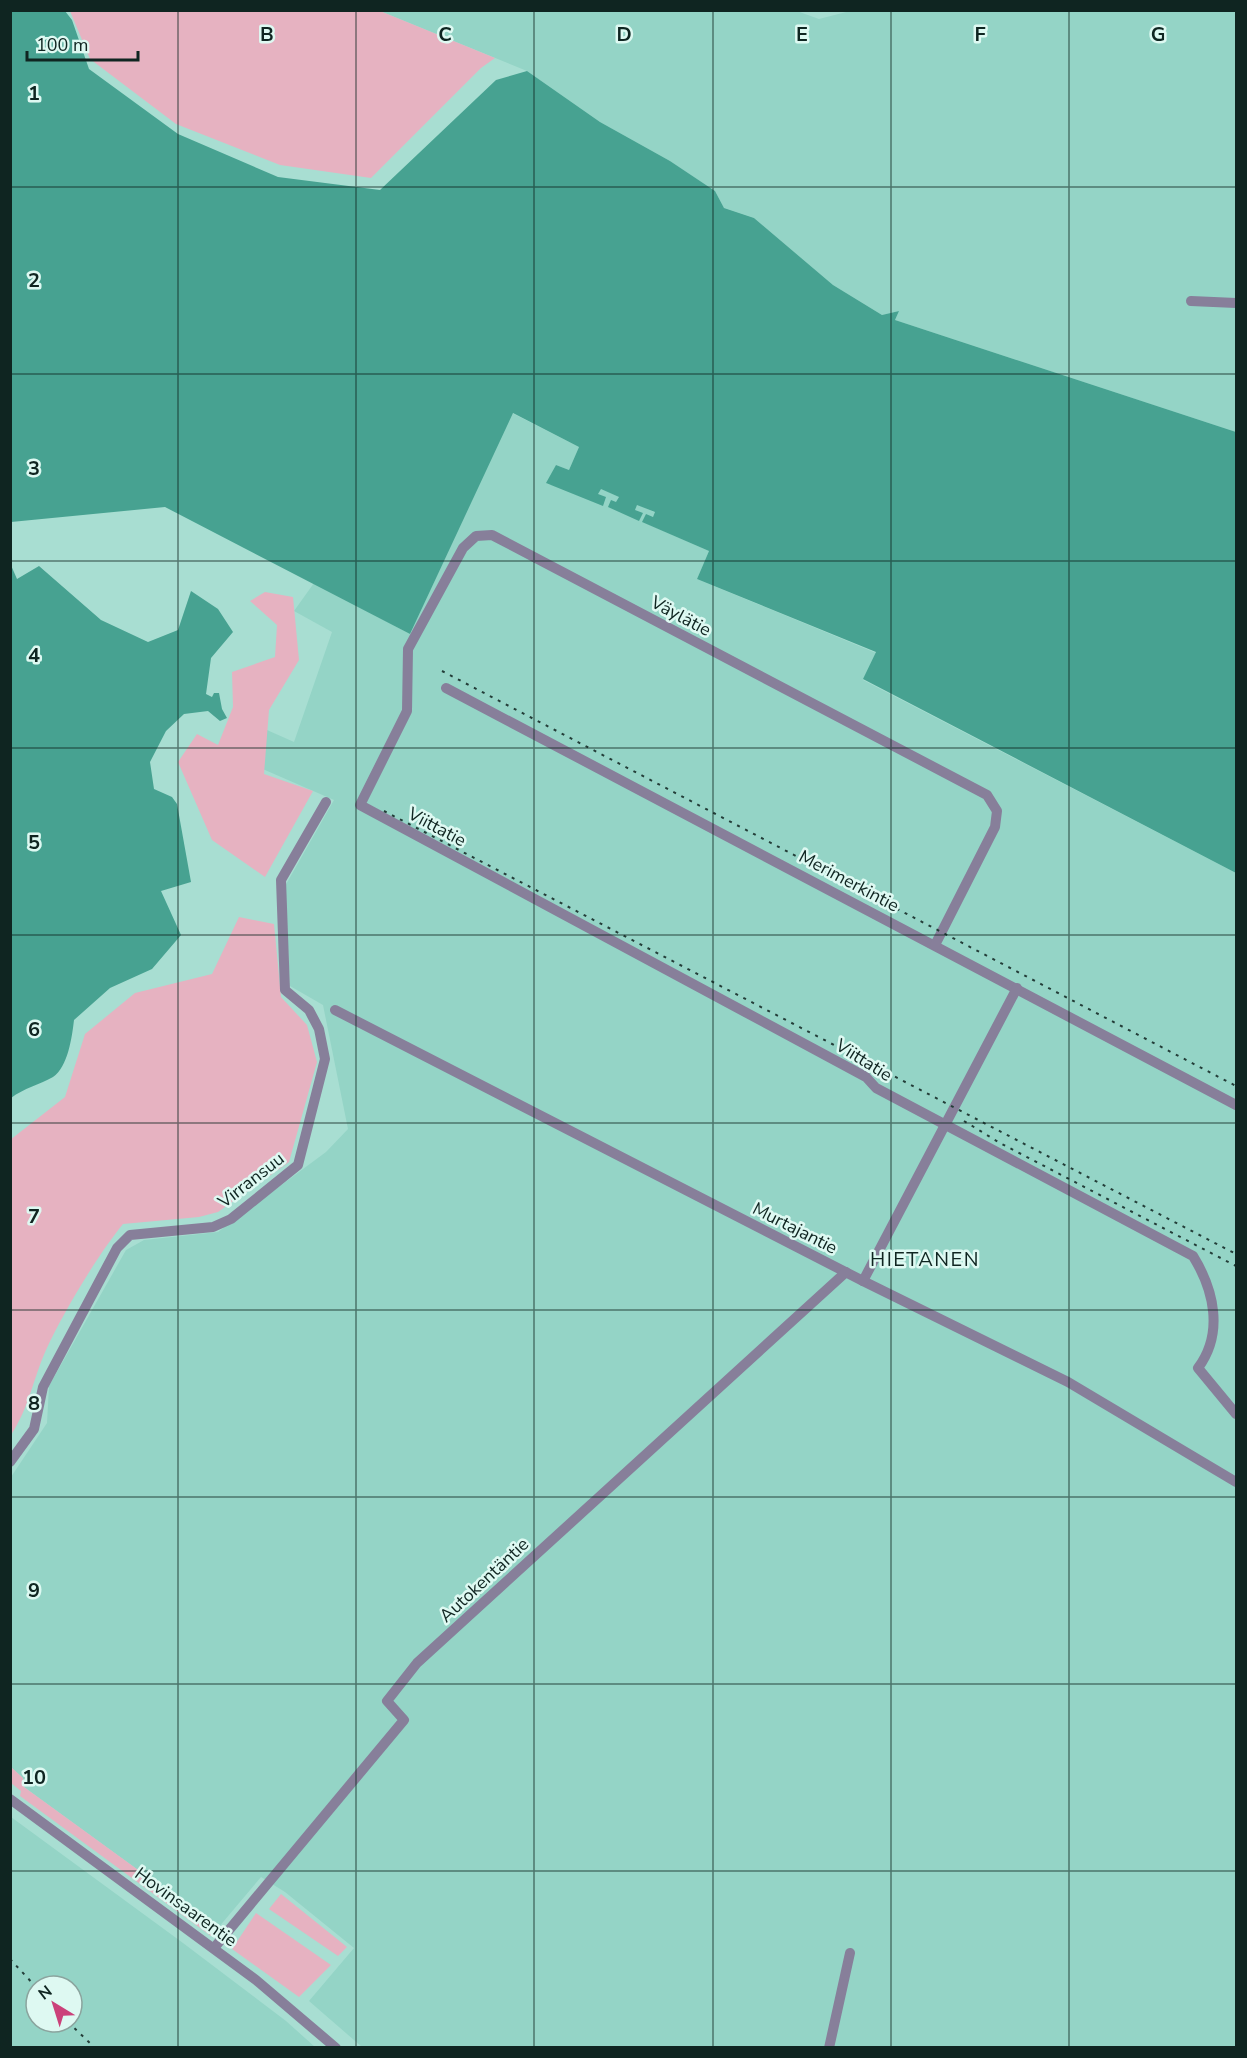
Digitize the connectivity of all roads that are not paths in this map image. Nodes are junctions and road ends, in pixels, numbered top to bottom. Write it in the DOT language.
graph roads {
  1 [pos="1191,301"];
  2 [pos="1236,303"];
  3 [pos="446,688"];
  4 [pos="326,802"];
  5 [pos="360,805"];
  6 [pos="935,945"];
  7 [pos="1017,988"];
  8 [pos="335,1010"];
  9 [pos="1236,1105"];
  10 [pos="945,1125"];
  11 [pos="846,1272"];
  12 [pos="863,1281"];
  13 [pos="1236,1414"];
  14 [pos="10,1462"];
  15 [pos="1236,1482"];
  16 [pos="10,1799"];
  17 [pos="214,1948"];
  18 [pos="850,1953"];
  19 [pos="336,2048"];
  20 [pos="829,2048"];
  1 -- 2 [label="street"];
  3 -- 6 [label="street, Merimerkintie"];
  4 -- 14 [label="street, Virransuu"];
  5 -- 6 [label="street, Väylätie"];
  5 -- 10 [label="street, Viittatie"];
  6 -- 7 [label="street, Merimerkintie"];
  7 -- 9 [label="street, Merimerkintie"];
  7 -- 10 [label="street"];
  8 -- 11 [label="street, Murtajantie"];
  10 -- 12 [label="street"];
  10 -- 13 [label="street, Viittatie"];
  11 -- 12 [label="street, Murtajantie"];
  11 -- 17 [label="street, Autokentäntie"];
  12 -- 15 [label="street, Murtajantie"];
  16 -- 17 [label="street, Hovinsaarentie"];
  17 -- 19 [label="street, Hovinsaarentie"];
  18 -- 20 [label="street"];
}
